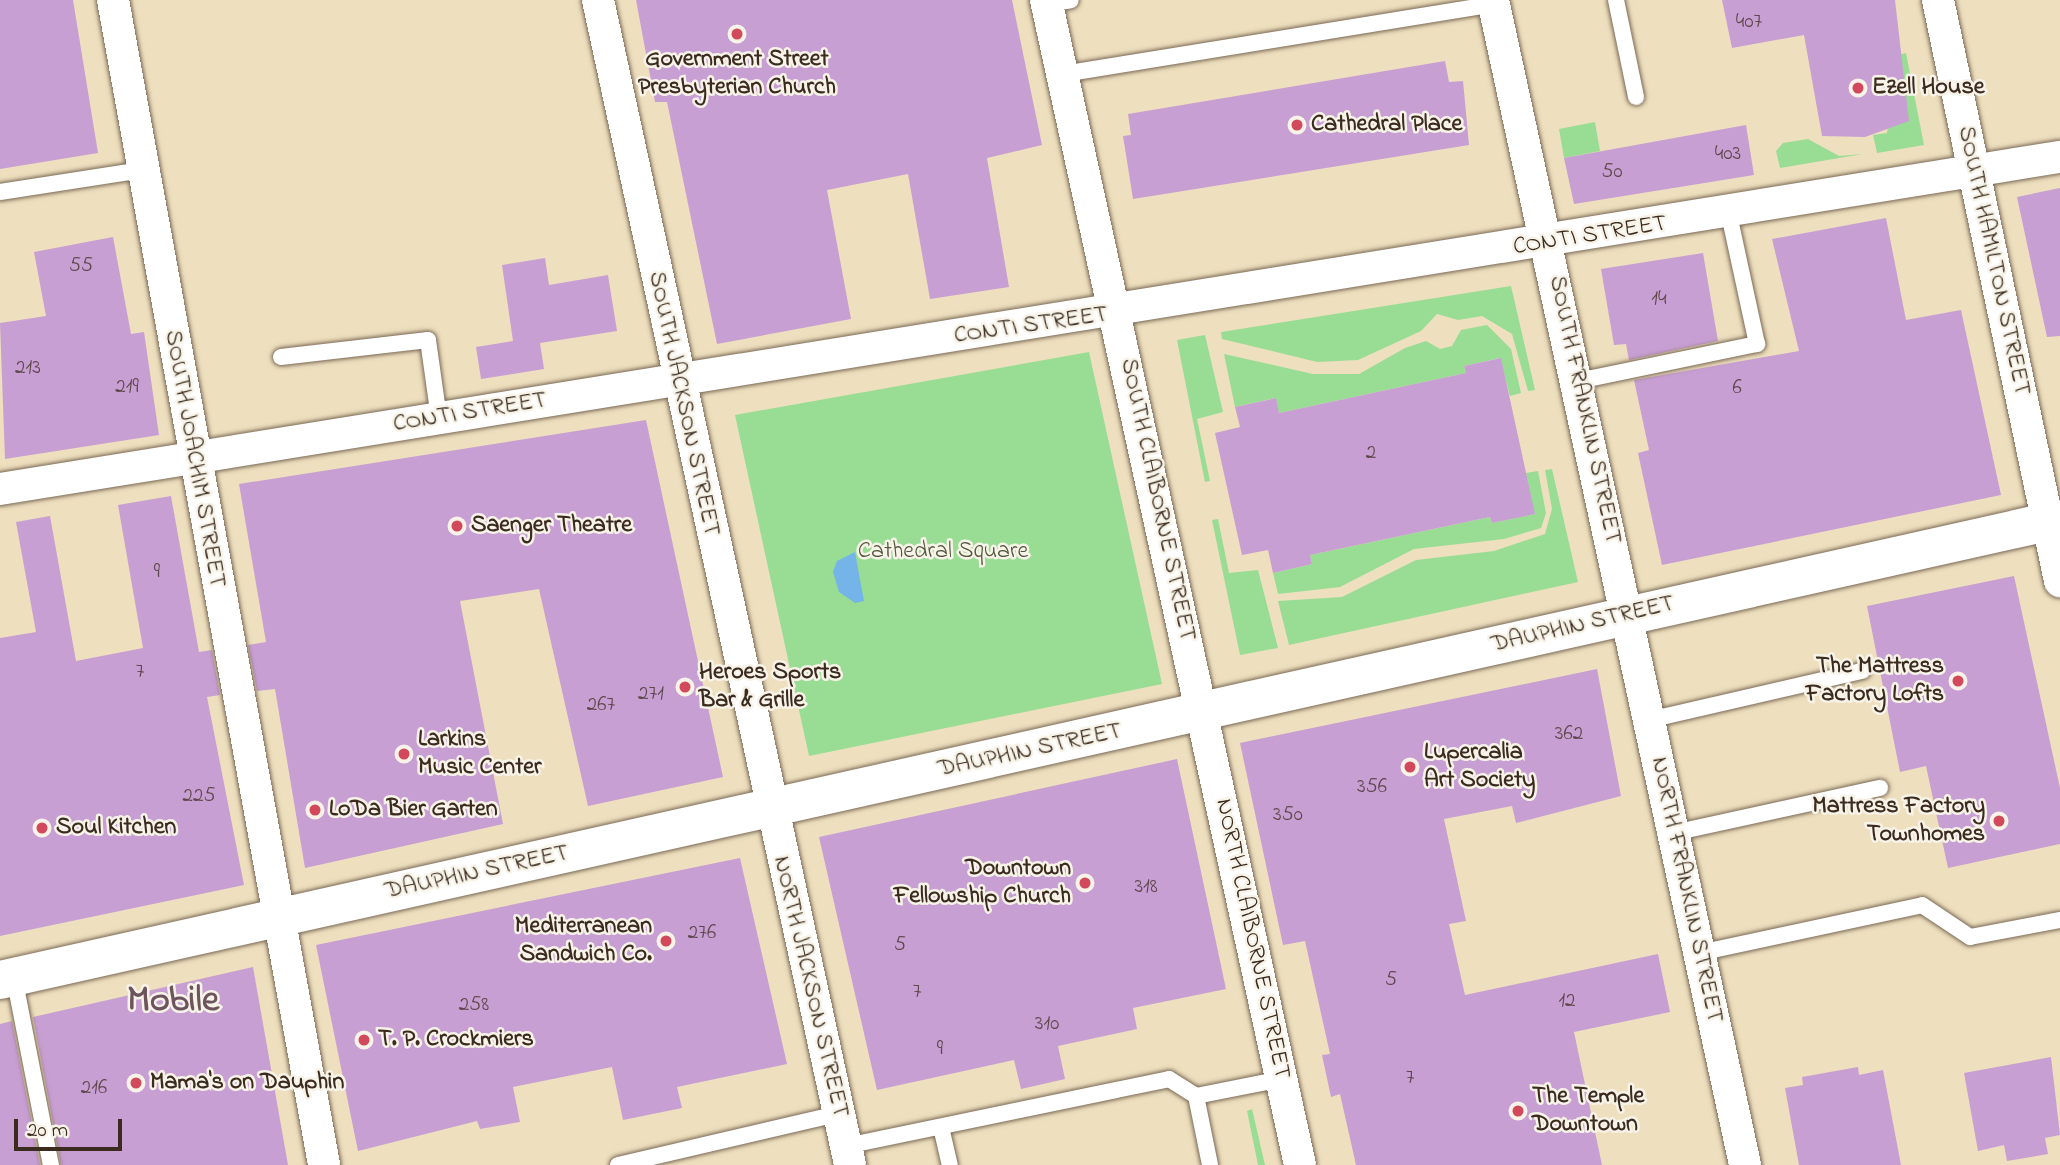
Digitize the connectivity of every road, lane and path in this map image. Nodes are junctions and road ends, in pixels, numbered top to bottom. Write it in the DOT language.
graph roads {
  1 [pos="113,0"];
  2 [pos="598,0"];
  3 [pos="1616,0"];
  4 [pos="1938,0"];
  5 [pos="1055,1"];
  6 [pos="1494,2"];
  7 [pos="1063,74"];
  8 [pos="1636,97"];
  9 [pos="2060,157"];
  10 [pos="142,170"];
  11 [pos="1975,172"];
  12 [pos="0,192"];
  13 [pos="1729,214"];
  14 [pos="1549,243"];
  15 [pos="1116,314"];
  16 [pos="281,357"];
  17 [pos="677,379"];
  18 [pos="1578,381"];
  19 [pos="439,418"];
  20 [pos="194,458"];
  21 [pos="0,489"];
  22 [pos="2054,520"];
  23 [pos="2060,581"];
  24 [pos="1627,615"];
  25 [pos="1861,671"];
  26 [pos="1204,713"];
  27 [pos="1650,720"];
  28 [pos="1880,788"];
  29 [pos="769,808"];
  30 [pos="1674,833"];
  31 [pos="280,916"];
  32 [pos="2060,920"];
  33 [pos="1699,953"];
  34 [pos="7,979"];
  35 [pos="1282,1079"];
  36 [pos="1196,1096"];
  37 [pos="838,1114"];
  38 [pos="941,1126"];
  39 [pos="848,1155"];
  40 [pos="51,1165"];
  41 [pos="324,1165"];
  42 [pos="618,1165"];
  43 [pos="950,1165"];
  44 [pos="1210,1165"];
  45 [pos="1300,1165"];
  46 [pos="1745,1165"];
  1 -- 10 [label="street, SOUTH JOACHIM STREET"];
  2 -- 17 [label="street, SOUTH JACKSON STREET"];
  3 -- 8 [label="lane"];
  4 -- 11 [label="street, SOUTH HAMILTON STREET"];
  5 -- 7 [label="street, SOUTH CLAIBORNE STREET"];
  6 -- 7 [label="lane"];
  6 -- 14 [label="street, SOUTH FRANKLIN STREET"];
  7 -- 15 [label="street, SOUTH CLAIBORNE STREET"];
  9 -- 11 [label="street, CONTI STREET"];
  10 -- 12 [label="lane"];
  10 -- 20 [label="street, SOUTH JOACHIM STREET"];
  11 -- 13 [label="street, CONTI STREET"];
  11 -- 22 [label="street, SOUTH HAMILTON STREET"];
  13 -- 14 [label="street, CONTI STREET"];
  13 -- 18 [label="lane"];
  14 -- 15 [label="street, CONTI STREET"];
  14 -- 18 [label="street, SOUTH FRANKLIN STREET"];
  15 -- 17 [label="street, CONTI STREET"];
  15 -- 26 [label="street, SOUTH CLAIBORNE STREET"];
  16 -- 19 [label="lane"];
  17 -- 19 [label="street, CONTI STREET"];
  17 -- 29 [label="street, SOUTH JACKSON STREET"];
  18 -- 24 [label="street, SOUTH FRANKLIN STREET"];
  19 -- 20 [label="street, CONTI STREET"];
  20 -- 21 [label="street, CONTI STREET"];
  20 -- 31 [label="street, SOUTH JOACHIM STREET"];
  22 -- 23 [label="street, SOUTH HAMILTON STREET"];
  22 -- 24 [label="street, DAUPHIN STREET"];
  24 -- 26 [label="street, DAUPHIN STREET"];
  24 -- 27 [label="street, NORTH FRANKLIN STREET"];
  25 -- 27 [label="lane"];
  26 -- 29 [label="street, DAUPHIN STREET"];
  26 -- 35 [label="street, NORTH CLAIBORNE STREET"];
  27 -- 30 [label="street, NORTH FRANKLIN STREET"];
  28 -- 30 [label="lane"];
  29 -- 31 [label="street, DAUPHIN STREET"];
  29 -- 37 [label="street, NORTH JACKSON STREET"];
  30 -- 33 [label="street, NORTH FRANKLIN STREET"];
  31 -- 34 [label="street, DAUPHIN STREET"];
  31 -- 41 [label="street, SOUTH JOACHIM STREET"];
  32 -- 33 [label="lane"];
  33 -- 46 [label="street, NORTH FRANKLIN STREET"];
  34 -- 40 [label="lane"];
  35 -- 36 [label="lane"];
  35 -- 45 [label="street, NORTH CLAIBORNE STREET"];
  36 -- 38 [label="lane"];
  36 -- 44 [label="lane"];
  37 -- 39 [label="street, NORTH JACKSON STREET"];
  37 -- 42 [label="lane"];
  38 -- 39 [label="lane"];
  38 -- 43 [label="lane"];
}
